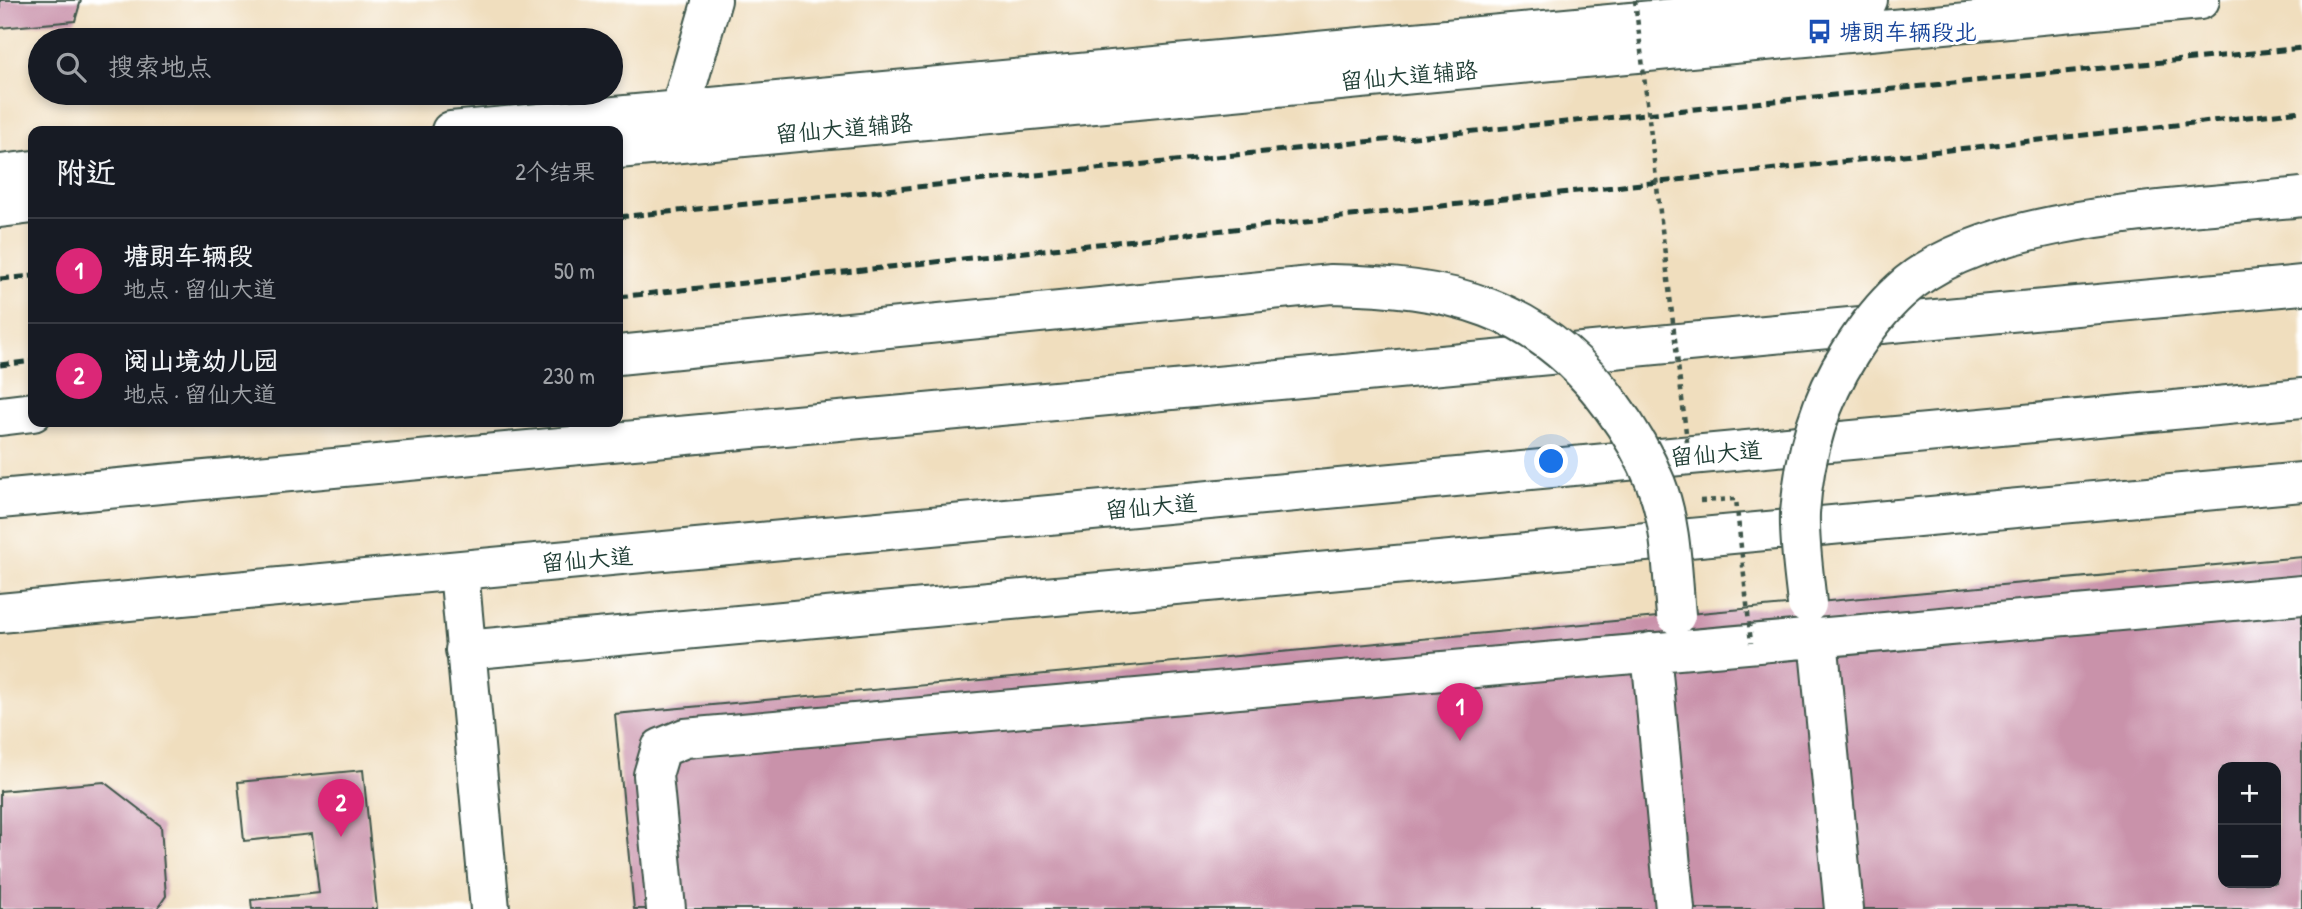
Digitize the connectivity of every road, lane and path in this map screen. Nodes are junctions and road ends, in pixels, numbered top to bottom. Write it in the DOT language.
graph roads {
  1 [pos="712,0"];
  2 [pos="1635,0"];
  3 [pos="1868,0"];
  4 [pos="2200,0"];
  5 [pos="680,110"];
  6 [pos="506,126"];
  7 [pos="623,149"];
  8 [pos="28,171"];
  9 [pos="0,174"];
  10 [pos="2302,197"];
  11 [pos="28,205"];
  12 [pos="0,208"];
  13 [pos="2302,285"];
  14 [pos="623,355"];
  15 [pos="2302,398"];
  16 [pos="28,413"];
  17 [pos="0,416"];
  18 [pos="1689,461"];
  19 [pos="2302,482"];
  20 [pos="0,499"];
  21 [pos="1694,502"];
  22 [pos="459,571"];
  23 [pos="2302,595"];
  24 [pos="0,613"];
  25 [pos="1812,626"];
  26 [pos="1669,639"];
  27 [pos="1751,643"];
  28 [pos="465,650"];
  29 [pos="491,909"];
  30 [pos="666,909"];
  31 [pos="1675,909"];
  32 [pos="1844,909"];
  1 -- 5 [label="main road"];
  2 -- 18 [label="path, bridge"];
  3 -- 5 [label="main road, 留仙大道辅路"];
  4 -- 7 [label="main road, 留仙大道辅路"];
  5 -- 6 [label="main road, 留仙大道辅路"];
  8 -- 9 [label="main road"];
  10 -- 25 [label="main road, bridge"];
  11 -- 12 [label="main road"];
  13 -- 20 [label="main road"];
  14 -- 26 [label="main road, bridge"];
  15 -- 22 [label="main road, 留仙大道"];
  16 -- 17 [label="main road"];
  19 -- 28 [label="main road"];
  21 -- 27 [label="path, bridge"];
  22 -- 24 [label="main road, 留仙大道"];
  22 -- 28 [label="main road"];
  23 -- 25 [label="main road"];
  25 -- 27 [label="main road"];
  25 -- 32 [label="main road"];
  26 -- 27 [label="main road"];
  26 -- 30 [label="main road"];
  26 -- 31 [label="main road"];
  28 -- 29 [label="main road"];
}
